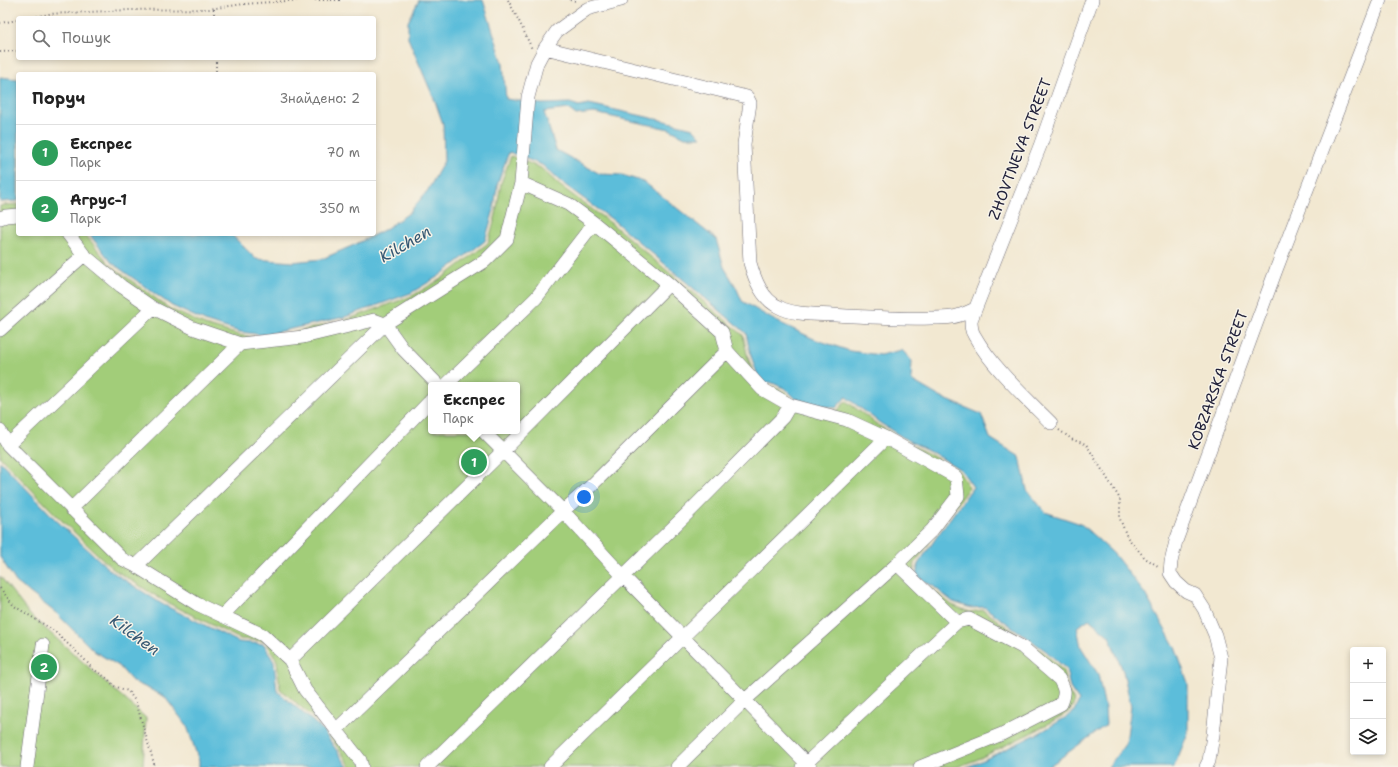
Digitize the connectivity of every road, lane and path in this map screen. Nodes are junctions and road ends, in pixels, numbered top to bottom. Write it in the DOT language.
graph roads {
  1 [pos="301,0"];
  2 [pos="315,0"];
  3 [pos="342,0"];
  4 [pos="508,0"];
  5 [pos="621,0"];
  6 [pos="1092,0"];
  7 [pos="1380,0"];
  8 [pos="214,8"];
  9 [pos="39,16"];
  10 [pos="214,16"];
  11 [pos="16,20"];
  12 [pos="0,23"];
  13 [pos="545,48"];
  14 [pos="16,51"];
  15 [pos="0,52"];
  16 [pos="216,60"];
  17 [pos="537,63"];
  18 [pos="216,72"];
  19 [pos="522,177"];
  20 [pos="16,215"];
  21 [pos="0,218"];
  22 [pos="594,223"];
  23 [pos="70,236"];
  24 [pos="84,255"];
  25 [pos="669,284"];
  26 [pos="153,308"];
  27 [pos="975,309"];
  28 [pos="385,324"];
  29 [pos="0,330"];
  30 [pos="240,344"];
  31 [pos="727,351"];
  32 [pos="435,382"];
  33 [pos="449,382"];
  34 [pos="428,403"];
  35 [pos="790,405"];
  36 [pos="1050,424"];
  37 [pos="0,431"];
  38 [pos="486,434"];
  39 [pos="520,434"];
  40 [pos="520,434"];
  41 [pos="886,438"];
  42 [pos="8,445"];
  43 [pos="503,451"];
  44 [pos="71,509"];
  45 [pos="563,511"];
  46 [pos="897,564"];
  47 [pos="136,566"];
  48 [pos="1170,572"];
  49 [pos="623,576"];
  50 [pos="0,588"];
  51 [pos="223,615"];
  52 [pos="957,622"];
  53 [pos="683,637"];
  54 [pos="42,645"];
  55 [pos="290,660"];
  56 [pos="744,701"];
  57 [pos="336,730"];
  58 [pos="806,766"];
  59 [pos="27,767"];
  60 [pos="155,767"];
  61 [pos="362,767"];
  62 [pos="427,767"];
  63 [pos="550,767"];
  64 [pos="677,767"];
  65 [pos="920,767"];
  66 [pos="1206,767"];
  1 -- 8 [label="path"];
  2 -- 3 [label="path"];
  4 -- 17 [label="path"];
  5 -- 13 [label="street"];
  6 -- 27 [label="street, ZHOVTNEVA STREET"];
  7 -- 48 [label="street, KOBZARSKA STREET"];
  8 -- 9 [label="path"];
  8 -- 10 [label="path"];
  11 -- 12 [label="path"];
  13 -- 17 [label="street"];
  13 -- 27 [label="street"];
  14 -- 15 [label="path"];
  16 -- 18 [label="path"];
  17 -- 19 [label="street"];
  19 -- 22 [label="street"];
  19 -- 28 [label="street"];
  20 -- 21 [label="street"];
  22 -- 25 [label="street"];
  22 -- 33 [label="street"];
  23 -- 24 [label="street"];
  24 -- 26 [label="street"];
  24 -- 29 [label="street"];
  25 -- 31 [label="street"];
  25 -- 39 [label="street"];
  26 -- 30 [label="street"];
  26 -- 42 [label="street"];
  27 -- 36 [label="street, ZHOVTNEVA STREET"];
  28 -- 30 [label="street"];
  28 -- 32 [label="street"];
  28 -- 47 [label="street"];
  30 -- 44 [label="street"];
  31 -- 35 [label="street"];
  31 -- 45 [label="street"];
  34 -- 51 [label="street"];
  35 -- 41 [label="street"];
  35 -- 49 [label="street"];
  36 -- 48 [label="path"];
  37 -- 42 [label="street"];
  38 -- 43 [label="street"];
  40 -- 43 [label="street"];
  41 -- 46 [label="street"];
  41 -- 53 [label="street"];
  42 -- 44 [label="street"];
  43 -- 45 [label="street"];
  43 -- 55 [label="street"];
  44 -- 47 [label="street"];
  45 -- 49 [label="street"];
  45 -- 57 [label="street"];
  46 -- 52 [label="street"];
  46 -- 56 [label="street"];
  47 -- 51 [label="street"];
  48 -- 66 [label="street"];
  49 -- 53 [label="street"];
  49 -- 62 [label="street"];
  50 -- 60 [label="path"];
  51 -- 55 [label="street"];
  52 -- 58 [label="street"];
  52 -- 65 [label="street"];
  53 -- 56 [label="street"];
  53 -- 63 [label="street"];
  54 -- 59 [label="street"];
  55 -- 57 [label="street"];
  56 -- 58 [label="street"];
  56 -- 64 [label="street"];
  57 -- 61 [label="street"];
}
